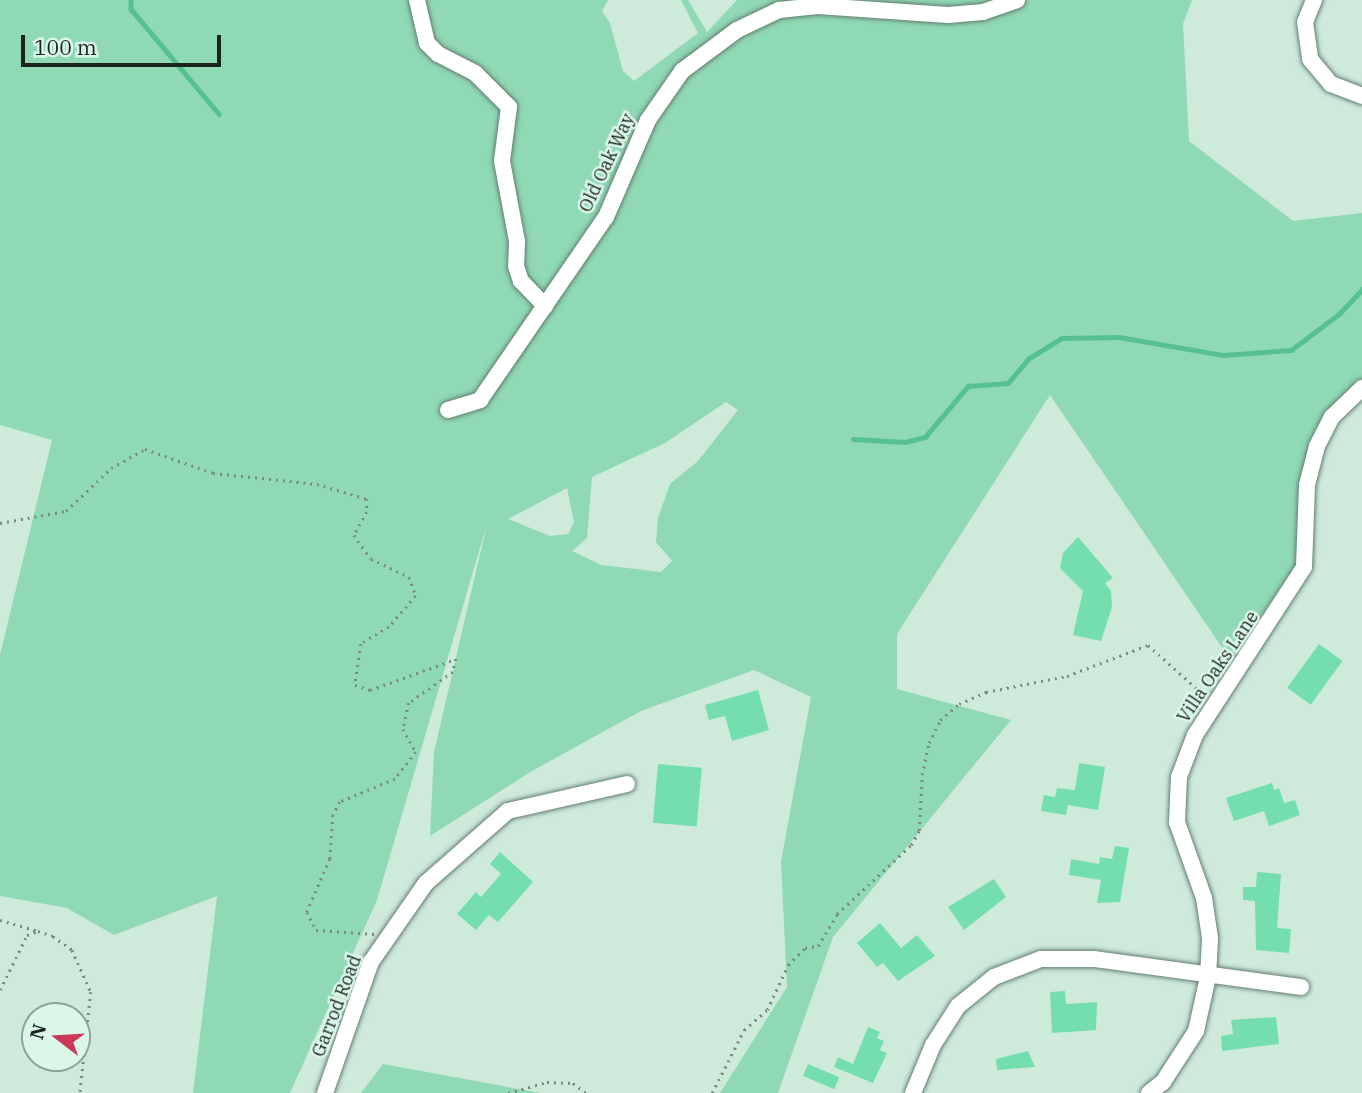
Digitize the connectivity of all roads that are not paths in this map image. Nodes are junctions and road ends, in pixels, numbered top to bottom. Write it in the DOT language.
graph roads {
  1 [pos="417,0"];
  2 [pos="1017,0"];
  3 [pos="1314,0"];
  4 [pos="1362,96"];
  5 [pos="545,306"];
  6 [pos="1362,388"];
  7 [pos="447,410"];
  8 [pos="627,784"];
  9 [pos="1209,977"];
  10 [pos="1301,987"];
  11 [pos="325,1093"];
  12 [pos="913,1093"];
  13 [pos="1149,1093"];
  1 -- 5 [label="street"];
  2 -- 5 [label="street, Old Oak Way"];
  3 -- 4 [label="street"];
  5 -- 7 [label="street, Old Oak Way"];
  6 -- 9 [label="street, Villa Oaks Lane"];
  8 -- 11 [label="street, Garrod Road"];
  9 -- 10 [label="street"];
  9 -- 12 [label="street"];
  9 -- 13 [label="street, Villa Oaks Lane"];
}
